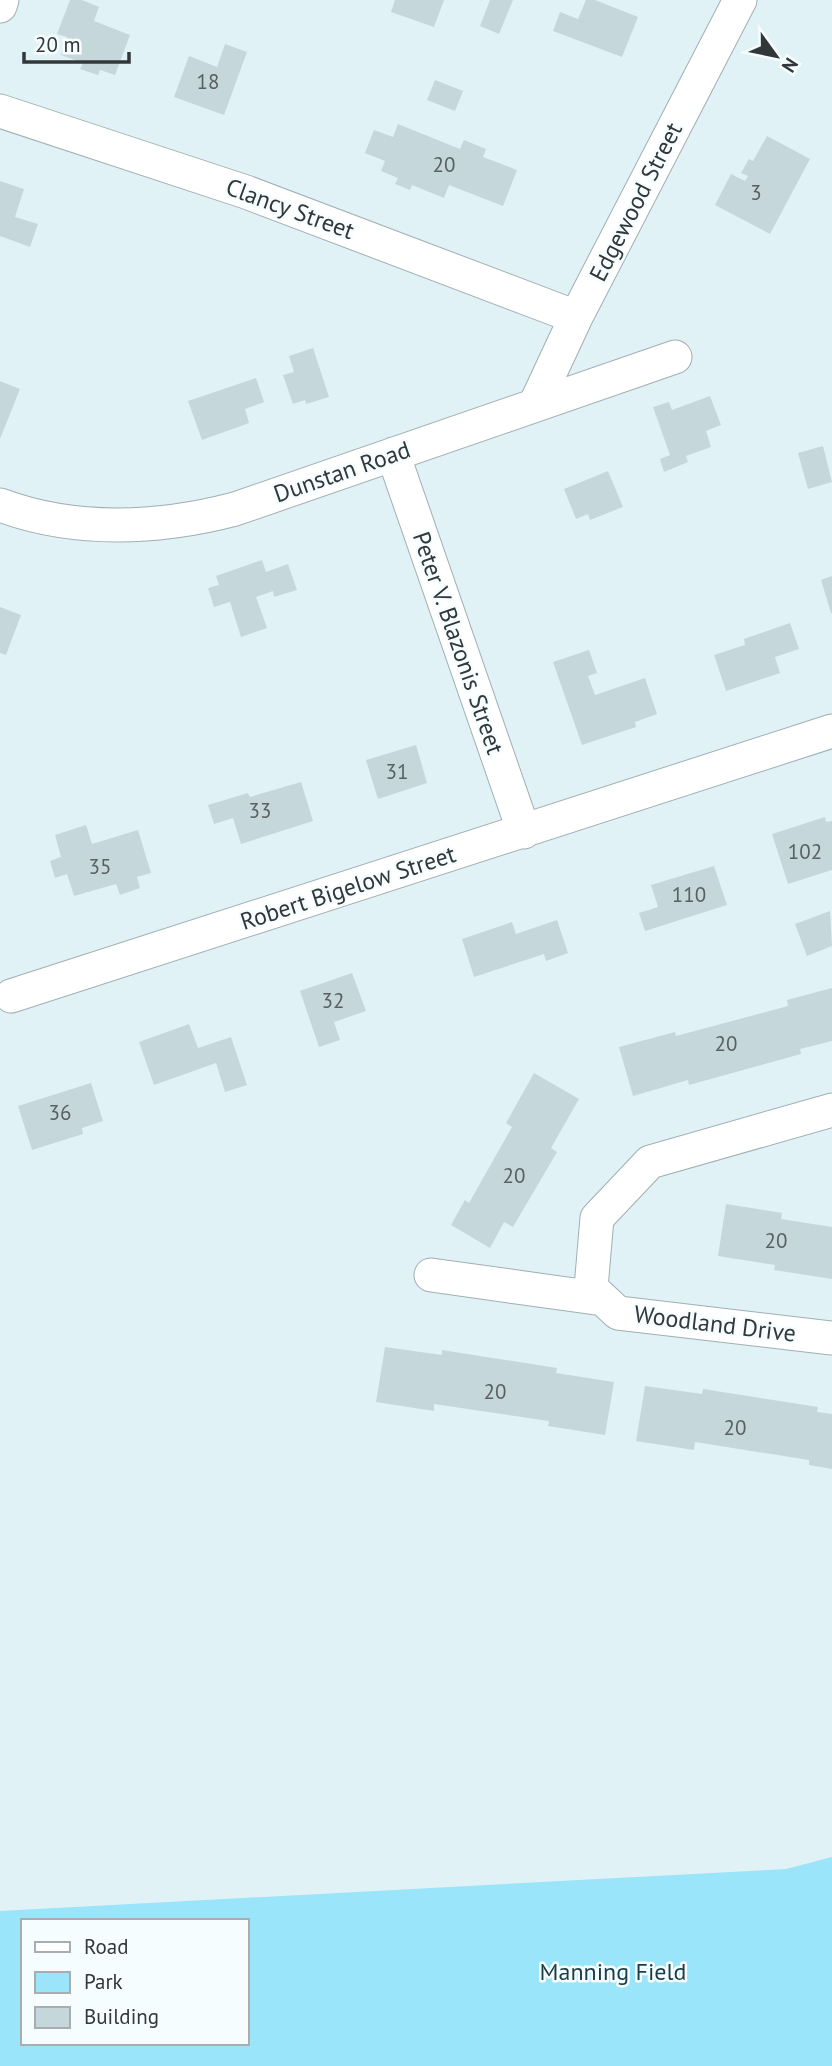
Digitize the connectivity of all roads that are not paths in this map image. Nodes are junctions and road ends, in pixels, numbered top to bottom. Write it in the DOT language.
graph roads {
  1 [pos="2,0"];
  2 [pos="740,0"];
  3 [pos="0,6"];
  4 [pos="0,111"];
  5 [pos="576,317"];
  6 [pos="675,358"];
  7 [pos="535,405"];
  8 [pos="393,454"];
  9 [pos="0,505"];
  10 [pos="832,731"];
  11 [pos="524,832"];
  12 [pos="11,996"];
  13 [pos="832,1110"];
  14 [pos="431,1275"];
  15 [pos="603,1299"];
  16 [pos="832,1338"];
  1 -- 3 [label="street"];
  2 -- 5 [label="street, Edgewood Street"];
  4 -- 5 [label="street, Clancy Street"];
  5 -- 7 [label="street, Edgewood Street"];
  6 -- 7 [label="street, Dunstan Road"];
  7 -- 8 [label="street, Dunstan Road"];
  8 -- 9 [label="street, Dunstan Road"];
  8 -- 11 [label="street, Peter V. Blazonis Street"];
  10 -- 11 [label="street, Robert Bigelow Street"];
  11 -- 12 [label="street, Robert Bigelow Street"];
  13 -- 15 [label="street, Woodland Drive"];
  14 -- 15 [label="street, Woodland Drive"];
  15 -- 16 [label="street, Woodland Drive"];
}
